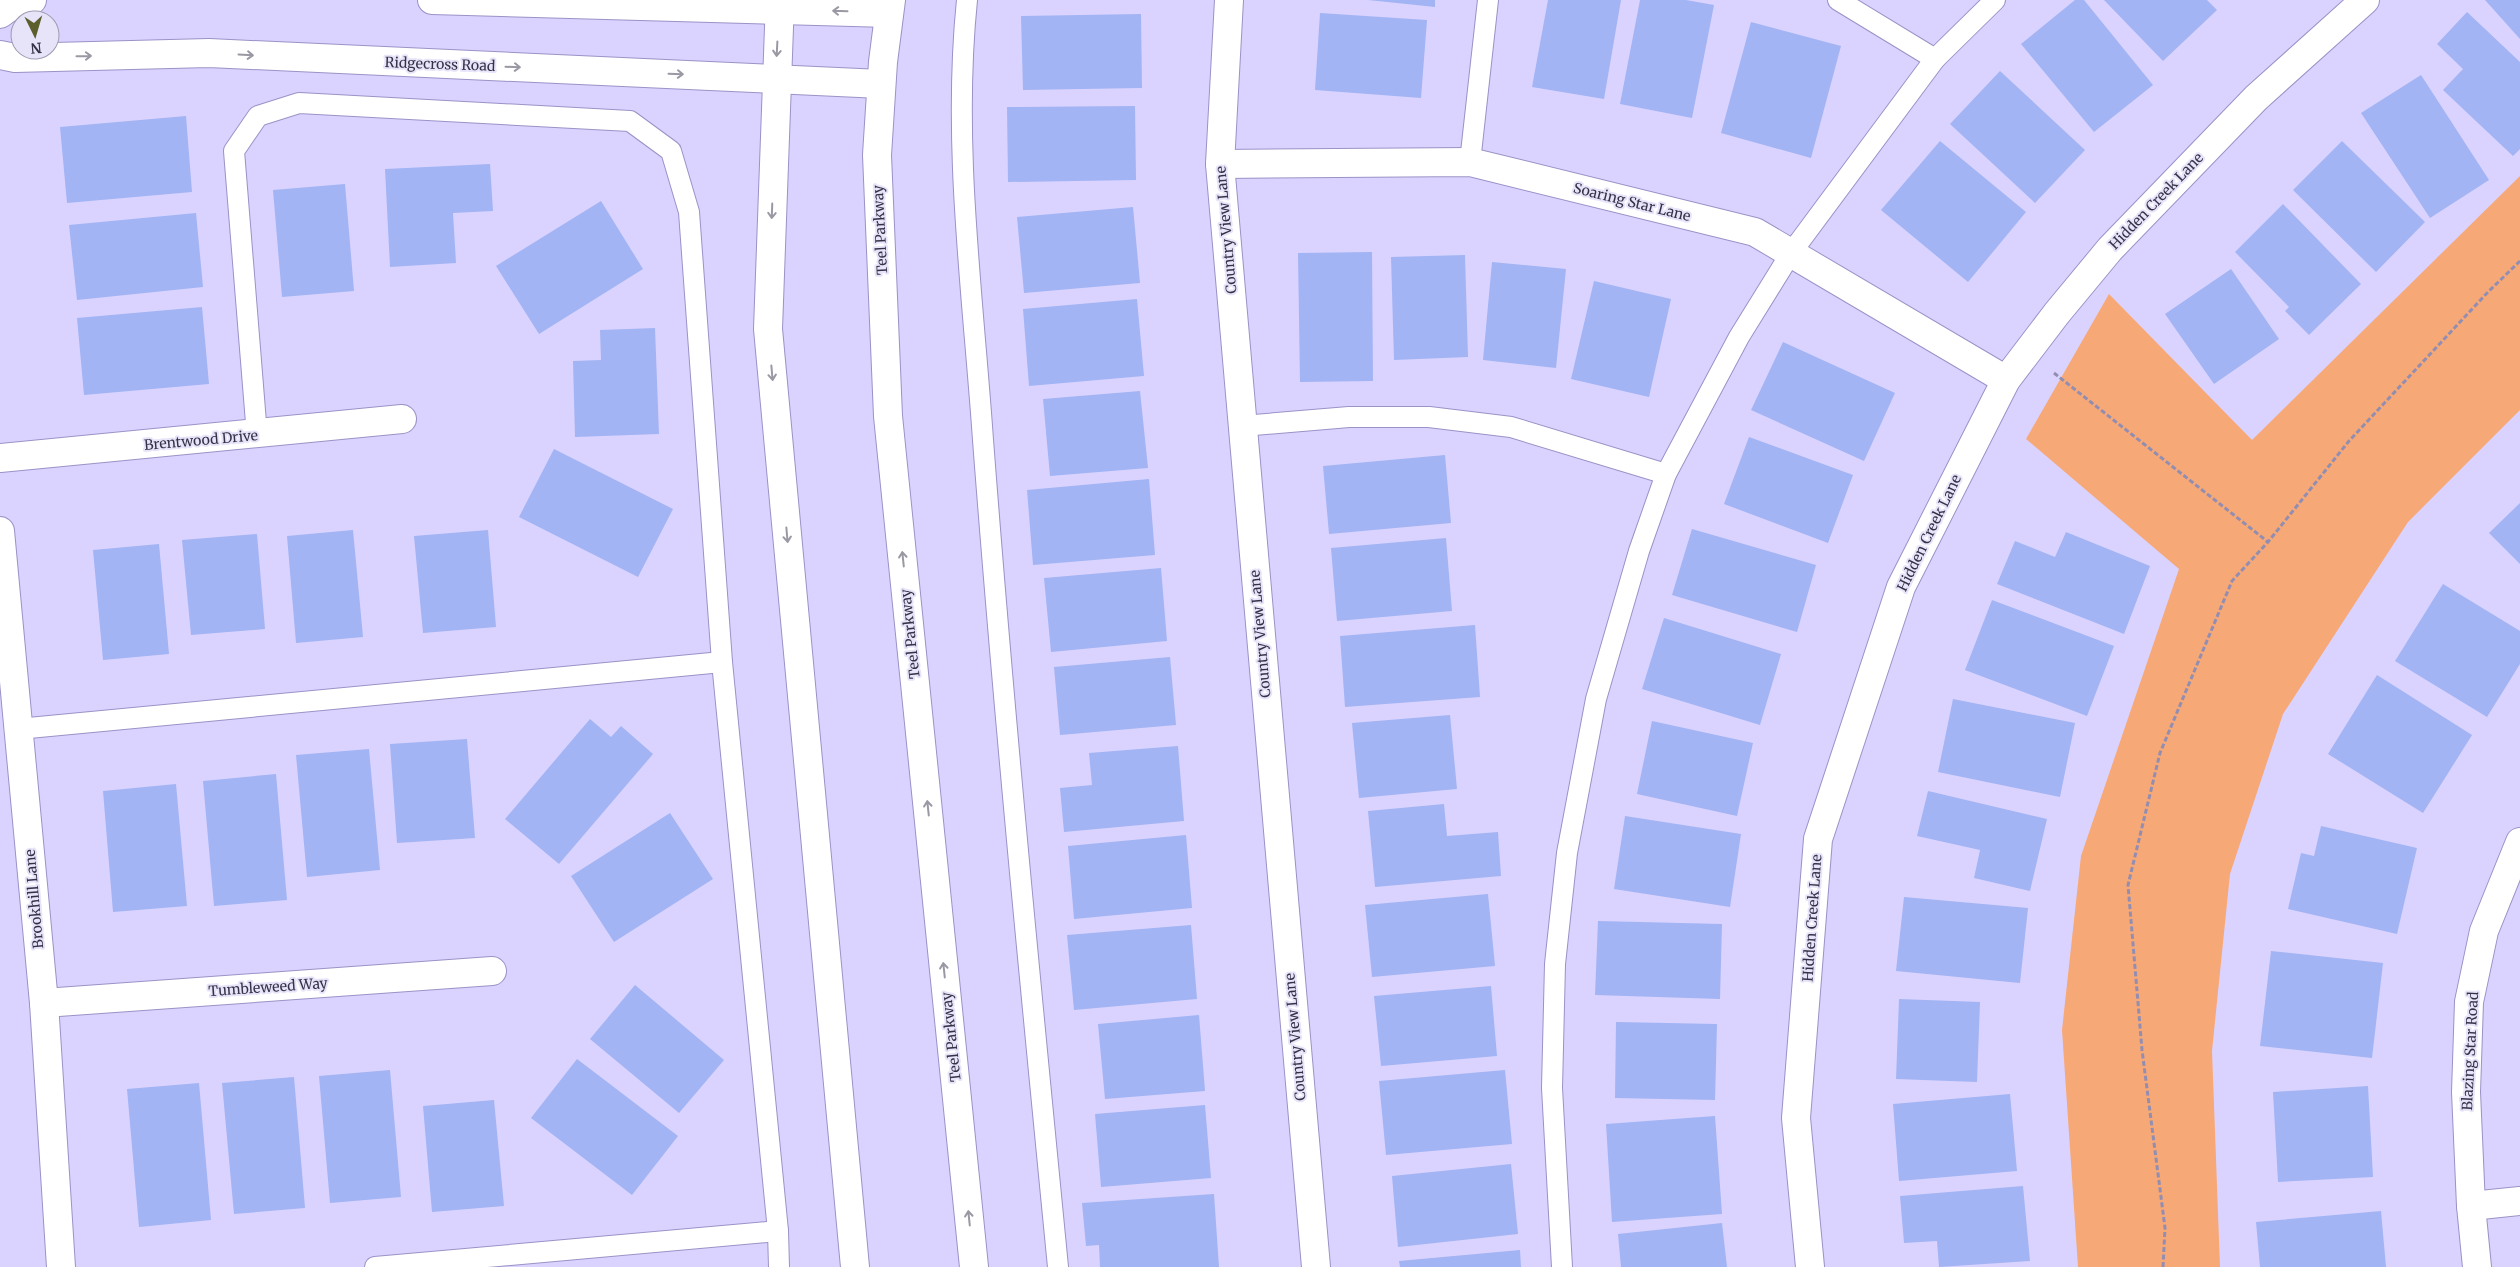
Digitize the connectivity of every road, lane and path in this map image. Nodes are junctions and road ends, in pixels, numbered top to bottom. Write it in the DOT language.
graph roads {
  1 [pos="32,0"];
  2 [pos="432,0"];
  3 [pos="967,0"];
  4 [pos="1229,0"];
  5 [pos="1488,0"];
  6 [pos="1838,0"];
  7 [pos="1995,0"];
  8 [pos="2366,0"];
  9 [pos="779,4"];
  10 [pos="890,6"];
  11 [pos="0,14"];
  12 [pos="0,55"];
  13 [pos="1935,59"];
  14 [pos="775,78"];
  15 [pos="881,84"];
  16 [pos="1470,162"];
  17 [pos="1220,164"];
  18 [pos="1791,253"];
  19 [pos="2520,262"];
  20 [pos="2006,380"];
  21 [pos="402,419"];
  22 [pos="1242,426"];
  23 [pos="257,434"];
  24 [pos="0,458"];
  25 [pos="1666,474"];
  26 [pos="0,531"];
  27 [pos="2268,542"];
  28 [pos="722,662"];
  29 [pos="18,729"];
  30 [pos="2520,842"];
  31 [pos="492,971"];
  32 [pos="44,1003"];
  33 [pos="2520,1201"];
  34 [pos="2471,1206"];
  35 [pos="778,1231"];
  36 [pos="61,1267"];
  37 [pos="376,1267"];
  38 [pos="779,1267"];
  39 [pos="855,1267"];
  40 [pos="974,1267"];
  41 [pos="1058,1267"];
  42 [pos="1316,1267"];
  43 [pos="1562,1267"];
  44 [pos="1810,1267"];
  45 [pos="2163,1267"];
  46 [pos="2477,1267"];
  1 -- 11 [label="street"];
  2 -- 9 [label="street"];
  3 -- 41 [label="lane"];
  4 -- 17 [label="street, Country View Lane"];
  5 -- 16 [label="lane"];
  6 -- 13 [label="lane"];
  7 -- 13 [label="lane"];
  8 -- 20 [label="street, Hidden Creek Lane"];
  10 -- 9 [label="street, one-way"];
  9 -- 14 [label="street, one-way"];
  10 -- 15 [label="street, Teel Parkway"];
  12 -- 14 [label="street, Ridgecross Road, one-way"];
  13 -- 18 [label="lane"];
  14 -- 15 [label="street, Ridgecross Road"];
  14 -- 39 [label="street, one-way"];
  40 -- 15 [label="street, Teel Parkway, one-way"];
  16 -- 17 [label="street, Soaring Star Lane"];
  16 -- 18 [label="street, Soaring Star Lane"];
  17 -- 22 [label="street, Country View Lane"];
  18 -- 20 [label="street, Soaring Star Lane"];
  18 -- 25 [label="lane"];
  19 -- 27 [label="path"];
  20 -- 27 [label="path"];
  20 -- 44 [label="street, Hidden Creek Lane"];
  21 -- 23 [label="street, Brentwood Drive"];
  22 -- 25 [label="lane"];
  22 -- 42 [label="street, Country View Lane"];
  23 -- 24 [label="street, Brentwood Drive"];
  23 -- 28 [label="lane"];
  25 -- 43 [label="lane"];
  26 -- 29 [label="street, Brookhill Lane"];
  27 -- 45 [label="path"];
  28 -- 29 [label="lane"];
  28 -- 35 [label="lane"];
  29 -- 32 [label="street, Brookhill Lane"];
  30 -- 34 [label="street, Blazing Star Road"];
  31 -- 32 [label="street, Tumbleweed Way"];
  32 -- 36 [label="street, Brookhill Lane"];
  33 -- 34 [label="street"];
  34 -- 46 [label="street, Blazing Star Road"];
  35 -- 37 [label="lane"];
  35 -- 38 [label="lane"];
}
